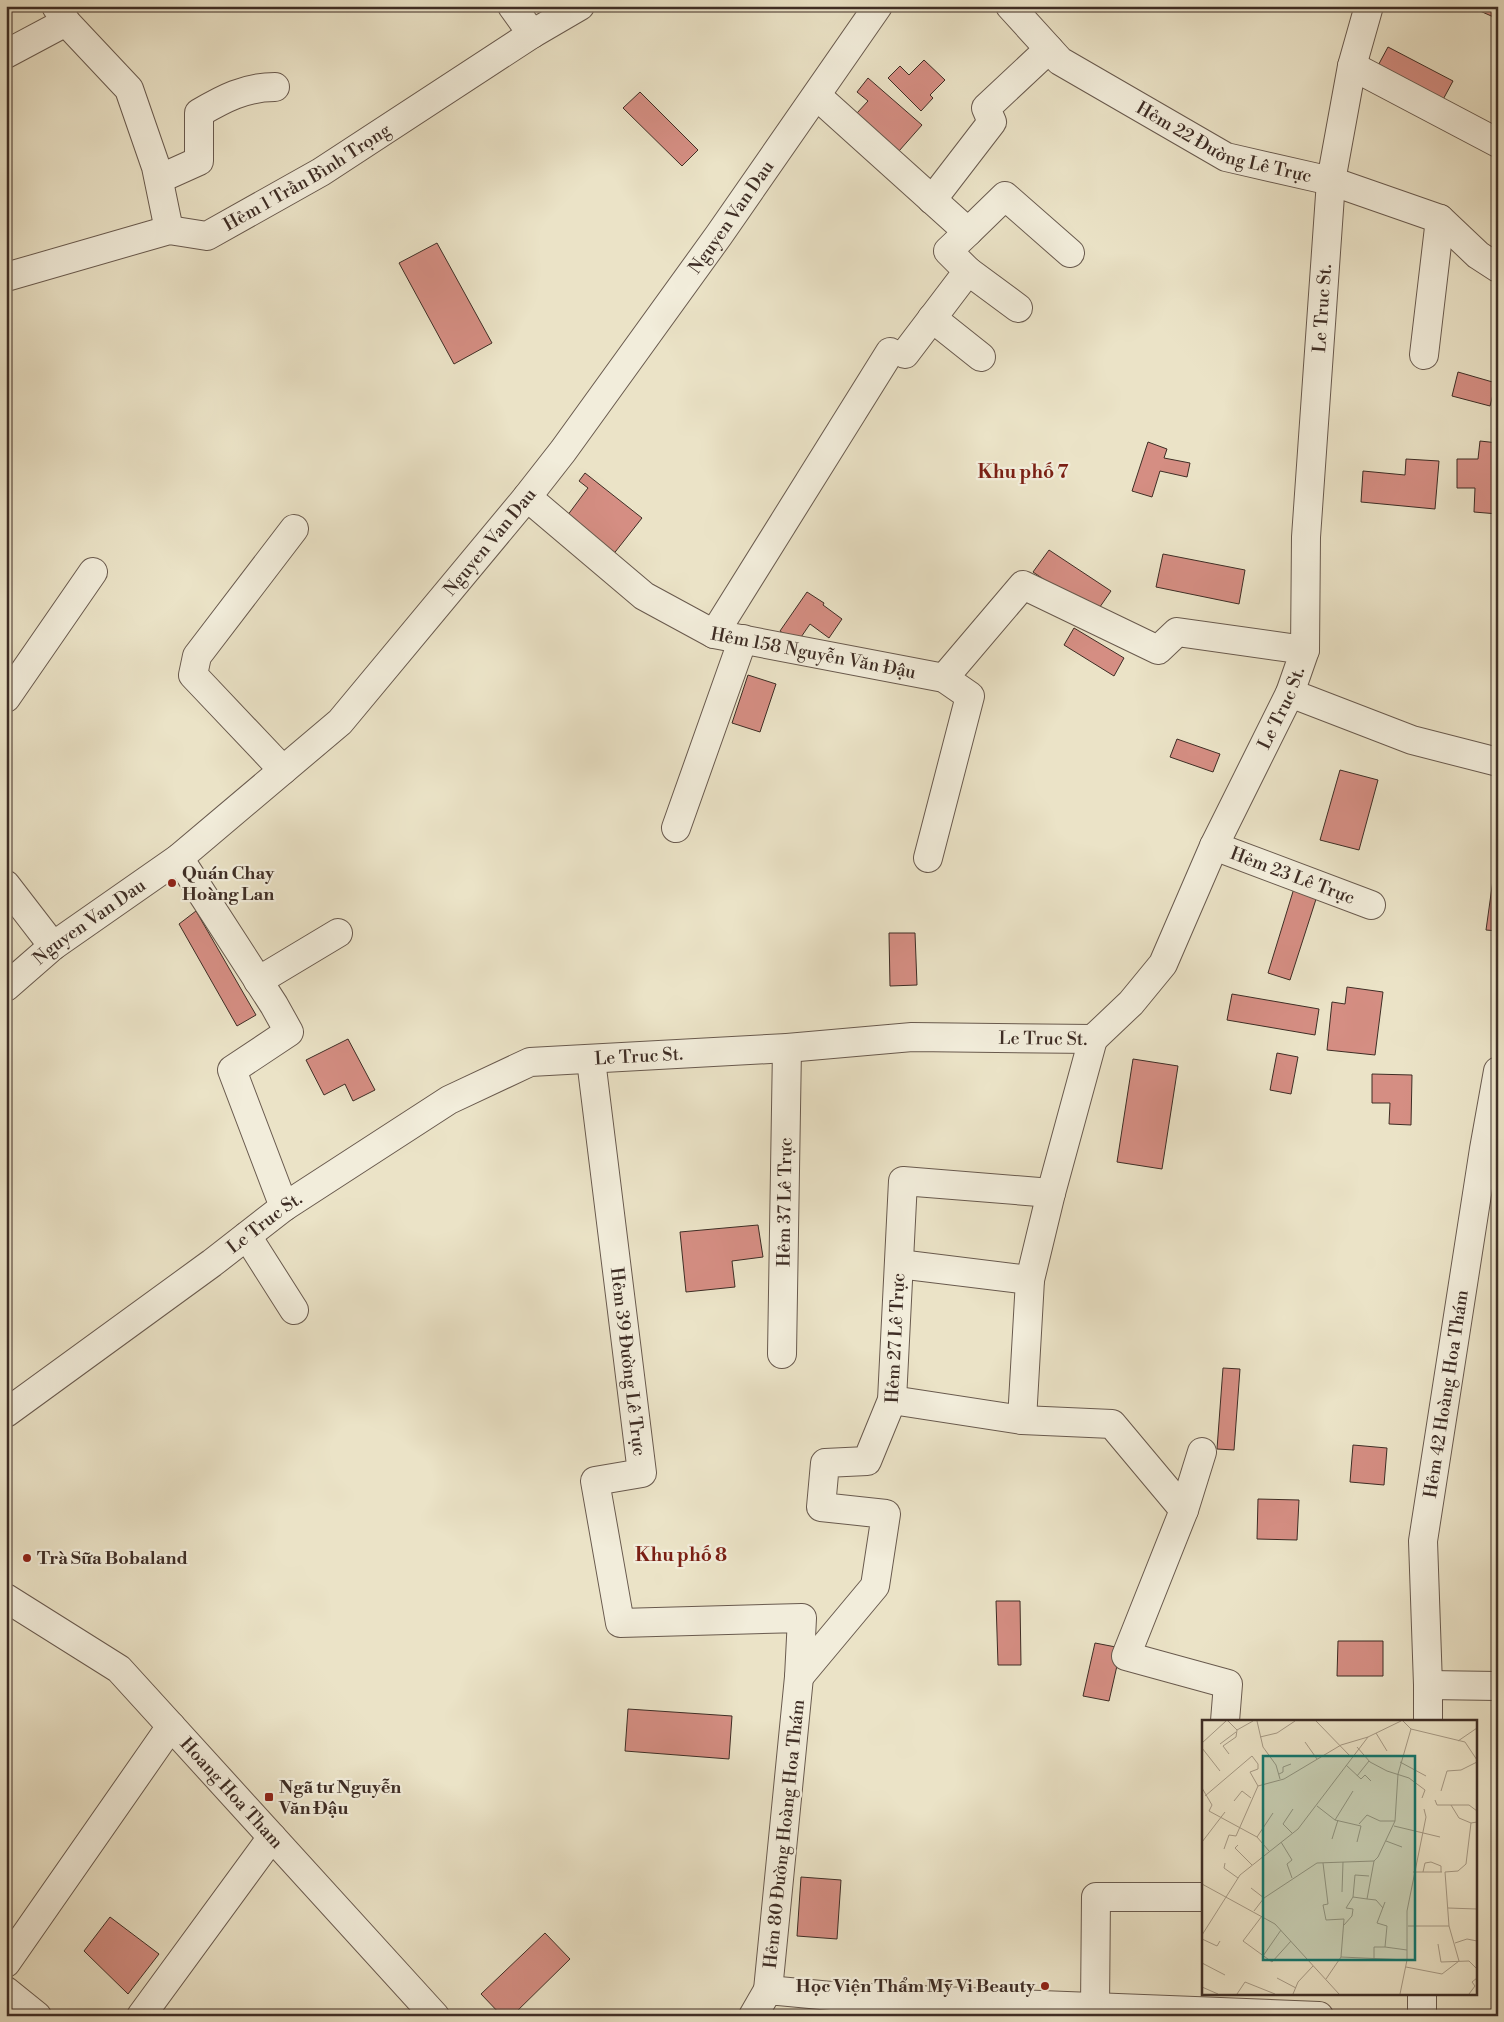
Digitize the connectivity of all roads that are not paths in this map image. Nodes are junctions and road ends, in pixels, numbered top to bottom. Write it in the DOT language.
graph roads {
  1 [pos="512,6"];
  2 [pos="580,6"];
  3 [pos="1010,6"];
  4 [pos="1368,6"];
  5 [pos="872,9"];
  6 [pos="61,14"];
  7 [pos="532,34"];
  8 [pos="1049,49"];
  9 [pos="6,54"];
  10 [pos="1352,66"];
  11 [pos="275,87"];
  12 [pos="817,96"];
  13 [pos="1498,143"];
  14 [pos="159,179"];
  15 [pos="1331,181"];
  16 [pos="932,200"];
  17 [pos="1440,219"];
  18 [pos="169,230"];
  19 [pos="968,232"];
  20 [pos="1070,253"];
  21 [pos="1498,268"];
  22 [pos="968,272"];
  23 [pos="6,277"];
  24 [pos="1018,308"];
  25 [pos="932,318"];
  26 [pos="1424,354"];
  27 [pos="981,357"];
  28 [pos="527,497"];
  29 [pos="294,529"];
  30 [pos="93,572"];
  31 [pos="714,634"];
  32 [pos="743,639"];
  33 [pos="1305,650"];
  34 [pos="944,678"];
  35 [pos="1290,693"];
  36 [pos="6,698"];
  37 [pos="1487,759"];
  38 [pos="283,770"];
  39 [pos="1498,776"];
  40 [pos="676,828"];
  41 [pos="1214,846"];
  42 [pos="180,858"];
  43 [pos="928,858"];
  44 [pos="6,885"];
  45 [pos="1371,905"];
  46 [pos="338,934"];
  47 [pos="53,946"];
  48 [pos="258,981"];
  49 [pos="6,987"];
  50 [pos="1093,1039"];
  51 [pos="787,1048"];
  52 [pos="591,1060"];
  53 [pos="1498,1071"];
  54 [pos="1491,1149"];
  55 [pos="1050,1193"];
  56 [pos="284,1207"];
  57 [pos="247,1236"];
  58 [pos="899,1264"];
  59 [pos="1030,1280"];
  60 [pos="294,1310"];
  61 [pos="782,1354"];
  62 [pos="892,1400"];
  63 [pos="6,1413"];
  64 [pos="1022,1420"];
  65 [pos="1202,1452"];
  66 [pos="1184,1510"];
  67 [pos="6,1598"];
  68 [pos="620,1623"];
  69 [pos="800,1677"];
  70 [pos="1428,1685"];
  71 [pos="1498,1686"];
  72 [pos="1225,1720"];
  73 [pos="1428,1720"];
  74 [pos="171,1726"];
  75 [pos="272,1837"];
  76 [pos="1202,1897"];
  77 [pos="6,1963"];
  78 [pos="768,1990"];
  79 [pos="6,1992"];
  80 [pos="1422,1994"];
  81 [pos="1095,2007"];
  82 [pos="37,2016"];
  83 [pos="141,2016"];
  84 [pos="435,2016"];
  85 [pos="753,2016"];
  86 [pos="1319,2016"];
  87 [pos="1422,2016"];
  1 -- 7 [label="street"];
  2 -- 7 [label="street, Hẻm 1 Trần Bình Trọng"];
  3 -- 8 [label="street, Hẻm 22 Đường Lê Trực"];
  4 -- 10 [label="street, Le Truc St."];
  5 -- 12 [label="street, Nguyen Van Dau"];
  6 -- 9 [label="street"];
  6 -- 14 [label="street"];
  7 -- 18 [label="street, Hẻm 1 Trần Bình Trọng"];
  8 -- 15 [label="street, Hẻm 22 Đường Lê Trực"];
  8 -- 16 [label="street"];
  10 -- 13 [label="street"];
  10 -- 15 [label="street, Le Truc St."];
  11 -- 14 [label="street"];
  12 -- 16 [label="street"];
  12 -- 28 [label="street, Nguyen Van Dau"];
  14 -- 18 [label="street"];
  15 -- 17 [label="street, Hẻm 22 Đường Lê Trực"];
  15 -- 33 [label="street, Le Truc St."];
  16 -- 19 [label="street"];
  17 -- 21 [label="street"];
  17 -- 26 [label="street"];
  18 -- 23 [label="street, Hẻm 1 Trần Bình Trọng"];
  19 -- 20 [label="street"];
  19 -- 22 [label="street"];
  22 -- 24 [label="street"];
  22 -- 25 [label="street"];
  25 -- 27 [label="street"];
  25 -- 31 [label="street"];
  28 -- 31 [label="street, Hẻm 158 Nguyễn Văn Đậu"];
  28 -- 38 [label="street, Nguyen Van Dau"];
  29 -- 38 [label="street"];
  30 -- 36 [label="street"];
  31 -- 32 [label="street, Hẻm 158 Nguyễn Văn Đậu"];
  32 -- 34 [label="street, Hẻm 158 Nguyễn Văn Đậu"];
  32 -- 40 [label="street"];
  33 -- 34 [label="street"];
  33 -- 35 [label="street, Le Truc St."];
  34 -- 43 [label="street, Hẻm 158 Nguyễn Văn Đậu"];
  35 -- 37 [label="street"];
  35 -- 41 [label="street, Le Truc St."];
  37 -- 39 [label="street"];
  38 -- 42 [label="street, Nguyen Van Dau"];
  41 -- 45 [label="street, Hẻm 23 Lê Trực"];
  41 -- 50 [label="street, Le Truc St."];
  42 -- 47 [label="street, Nguyen Van Dau"];
  42 -- 48 [label="street"];
  44 -- 47 [label="street"];
  46 -- 48 [label="street"];
  47 -- 49 [label="street, Nguyen Van Dau"];
  48 -- 56 [label="street"];
  50 -- 51 [label="street, Le Truc St."];
  50 -- 55 [label="street"];
  51 -- 52 [label="street, Le Truc St."];
  51 -- 61 [label="street, Hẻm 37 Lê Trực"];
  52 -- 56 [label="street, Le Truc St."];
  52 -- 68 [label="street, Hẻm 39 Đường Lê Trực"];
  53 -- 54 [label="street, Hẻm 42 Hoàng Hoa Thám"];
  54 -- 70 [label="street, Hẻm 42 Hoàng Hoa Thám"];
  55 -- 58 [label="street, Hẻm 27 Lê Trực"];
  55 -- 59 [label="street"];
  56 -- 57 [label="street, Le Truc St."];
  57 -- 60 [label="street"];
  57 -- 63 [label="street, Le Truc St."];
  58 -- 59 [label="street"];
  58 -- 62 [label="street, Hẻm 27 Lê Trực"];
  59 -- 64 [label="street"];
  62 -- 64 [label="street, Hẻm 27 Lê Trực"];
  62 -- 69 [label="street, Hẻm 80 Đường Hoàng Hoa Thám"];
  64 -- 66 [label="street, Hẻm 27 Lê Trực"];
  65 -- 66 [label="street"];
  66 -- 72 [label="street"];
  67 -- 74 [label="street, Hoang Hoa Tham"];
  68 -- 69 [label="street, Hẻm 80 Đường Hoàng Hoa Thám"];
  69 -- 78 [label="street, Hẻm 80 Đường Hoàng Hoa Thám"];
  70 -- 71 [label="street"];
  70 -- 73 [label="street, Hẻm 42 Hoàng Hoa Thám"];
  74 -- 75 [label="street, Hoang Hoa Tham"];
  74 -- 77 [label="street"];
  75 -- 83 [label="street"];
  75 -- 84 [label="street, Hoang Hoa Tham"];
  76 -- 81 [label="street"];
  78 -- 81 [label="street"];
  78 -- 85 [label="street"];
  79 -- 82 [label="street"];
  80 -- 87 [label="street"];
  81 -- 86 [label="street"];
}
